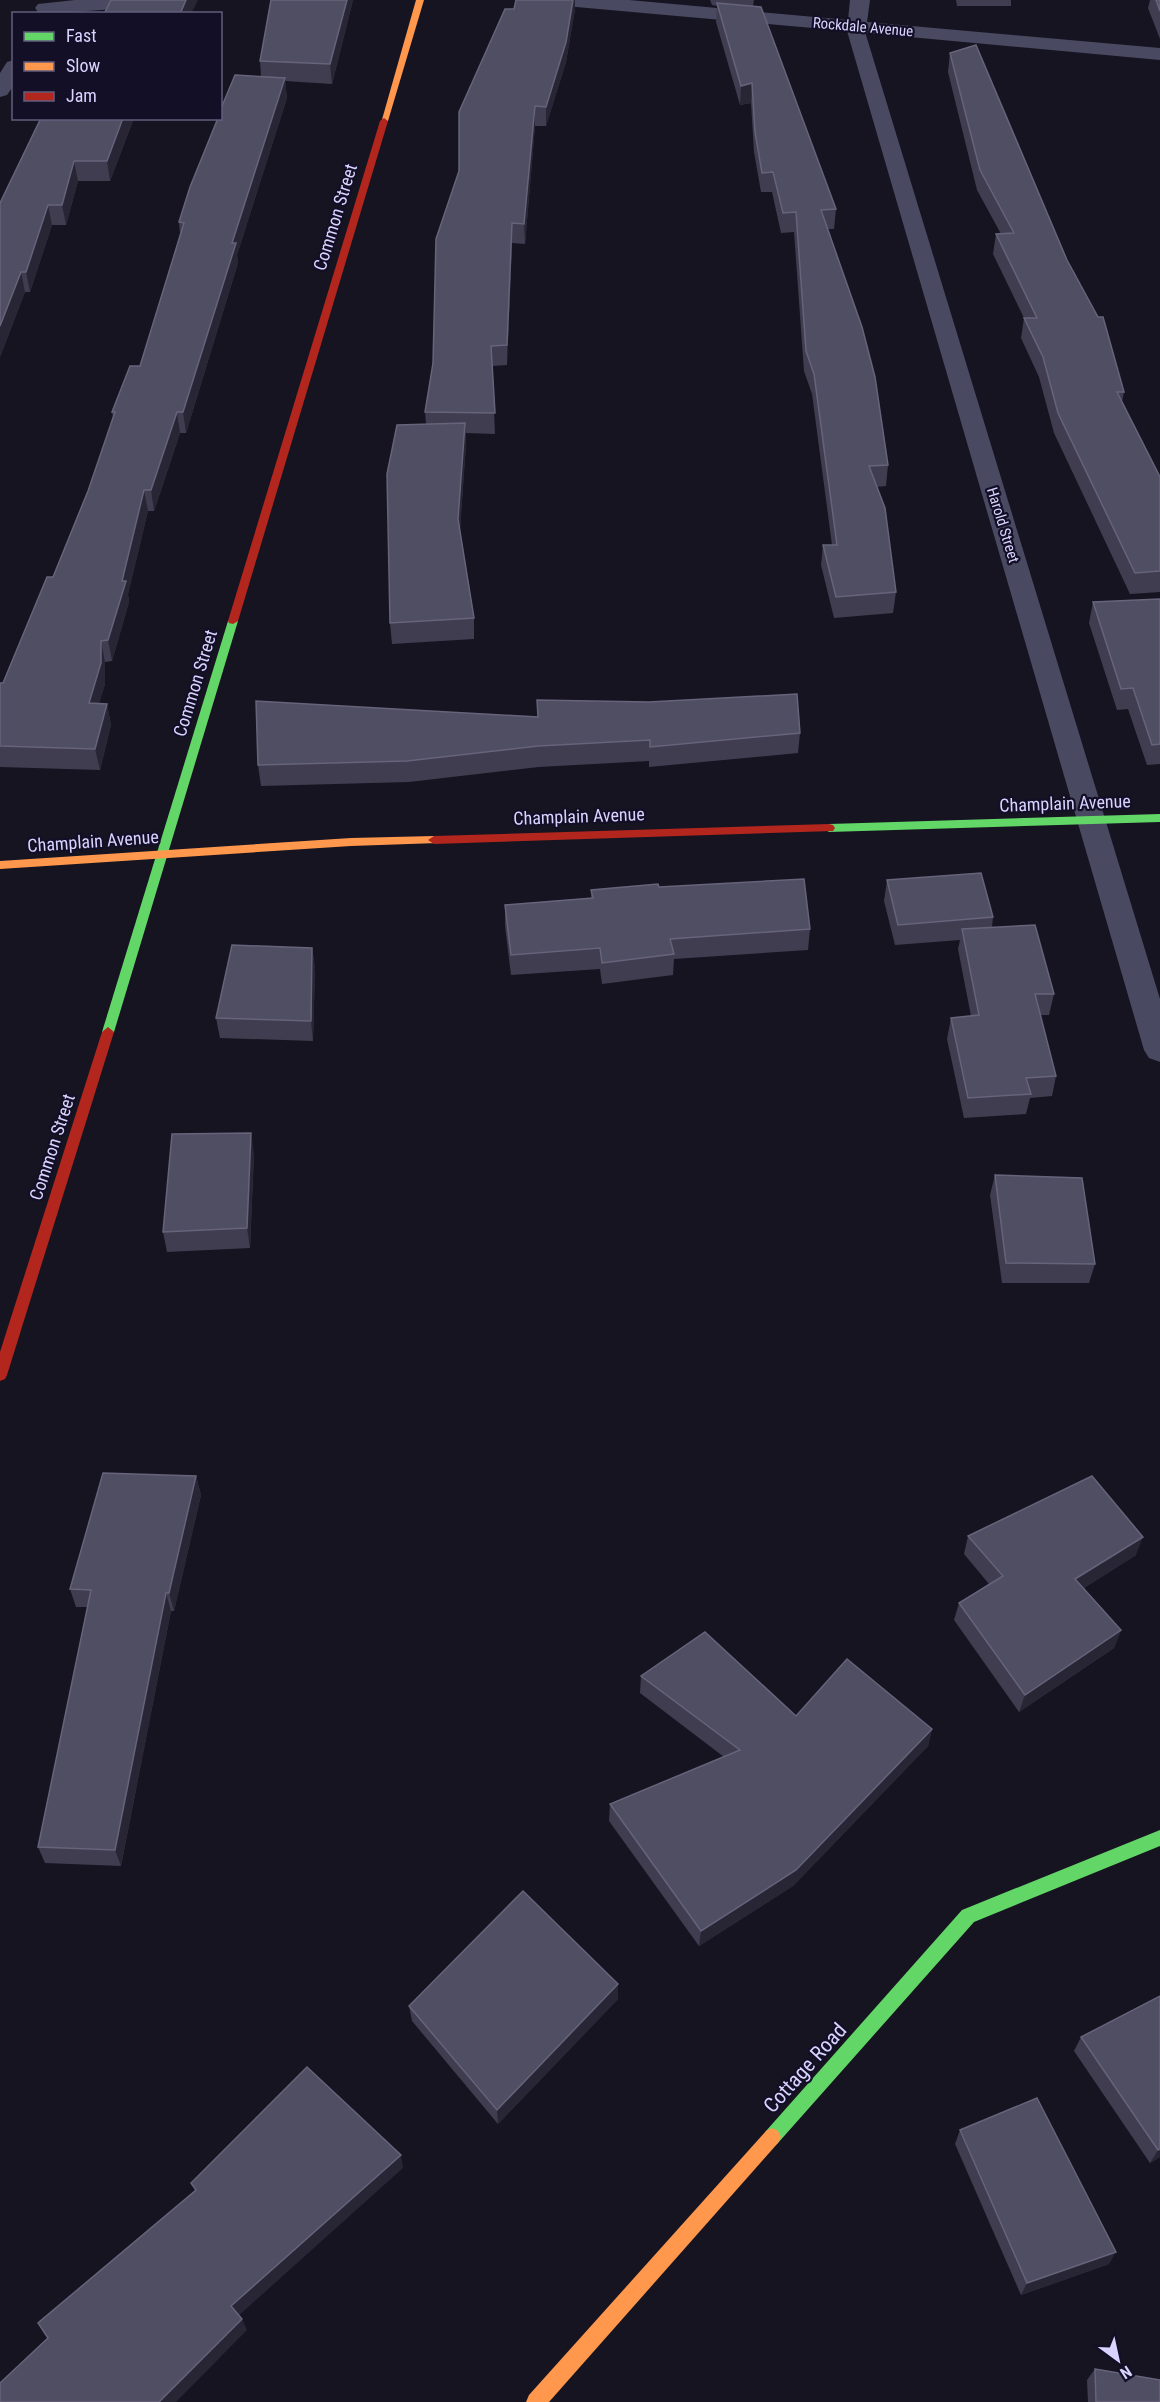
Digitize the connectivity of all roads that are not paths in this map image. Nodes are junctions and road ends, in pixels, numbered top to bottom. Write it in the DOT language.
graph roads {
  1 [pos="153,0"];
  2 [pos="420,0"];
  3 [pos="565,0"];
  4 [pos="860,0"];
  5 [pos="45,7"];
  6 [pos="855,26"];
  7 [pos="1160,54"];
  8 [pos="12,70"];
  9 [pos="0,91"];
  10 [pos="1160,818"];
  11 [pos="1091,820"];
  12 [pos="161,855"];
  13 [pos="0,865"];
  14 [pos="1160,1050"];
  15 [pos="0,1375"];
  16 [pos="1160,1838"];
  17 [pos="536,2402"];
  1 -- 5 [label="street"];
  2 -- 12 [label="street, Common Street"];
  3 -- 6 [label="street, Rockdale Avenue"];
  4 -- 6 [label="street, Harold Street"];
  6 -- 7 [label="street, Rockdale Avenue"];
  6 -- 11 [label="street, Harold Street"];
  8 -- 9 [label="street"];
  10 -- 11 [label="street, Champlain Avenue"];
  11 -- 12 [label="street, Champlain Avenue"];
  11 -- 14 [label="street, Harold Street"];
  12 -- 13 [label="street, Champlain Avenue"];
  12 -- 15 [label="street, Common Street"];
  16 -- 17 [label="street, Cottage Road"];
}
